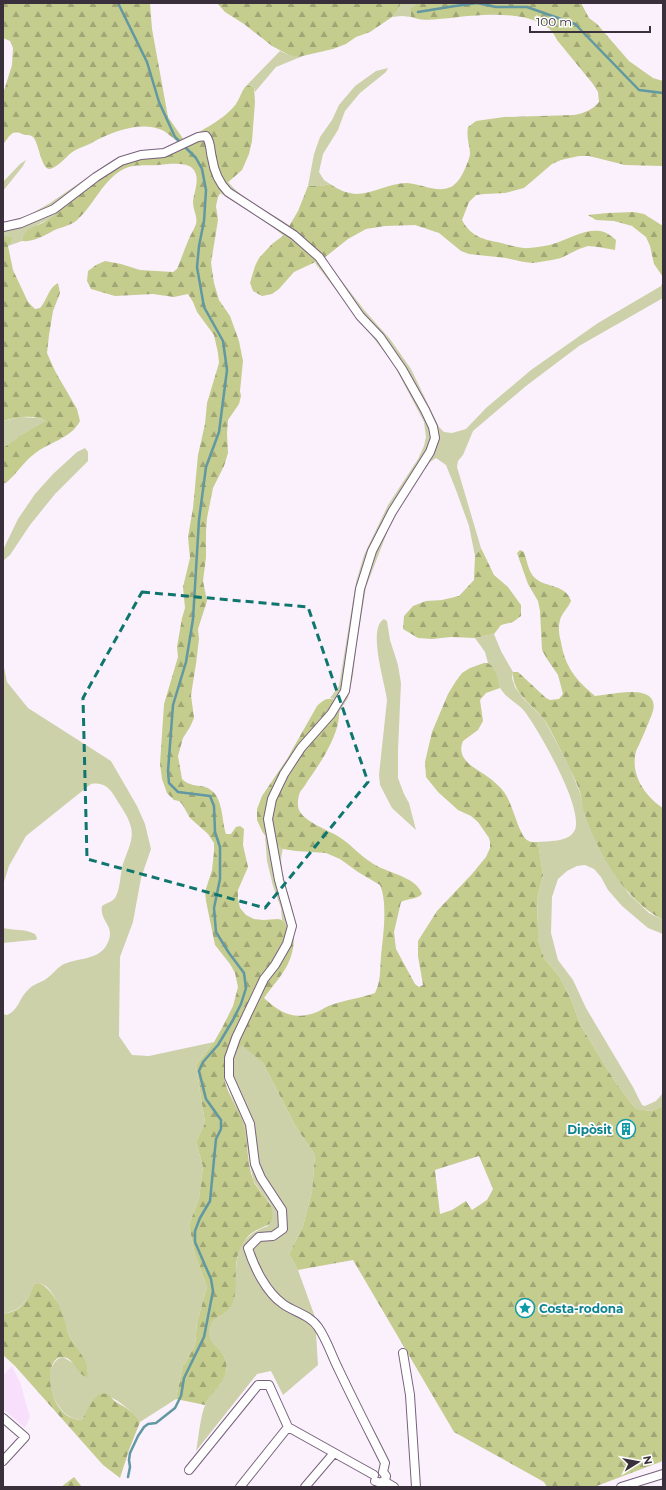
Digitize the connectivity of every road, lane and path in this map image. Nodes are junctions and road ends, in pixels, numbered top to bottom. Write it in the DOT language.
graph roads {
  1 [pos="3,227"];
  2 [pos="403,1353"];
  3 [pos="3,1418"];
  4 [pos="288,1427"];
  5 [pos="334,1453"];
  6 [pos="3,1461"];
  7 [pos="189,1470"];
  8 [pos="383,1472"];
  9 [pos="663,1474"];
  10 [pos="373,1481"];
  11 [pos="384,1481"];
  12 [pos="240,1487"];
  13 [pos="305,1487"];
  14 [pos="394,1487"];
  15 [pos="416,1487"];
  16 [pos="621,1487"];
  1 -- 8 [label="street"];
  2 -- 15 [label="street"];
  3 -- 6 [label="street"];
  4 -- 5 [label="street"];
  4 -- 7 [label="street"];
  4 -- 12 [label="street"];
  5 -- 10 [label="street"];
  5 -- 13 [label="street"];
  8 -- 10 [label="street"];
  8 -- 11 [label="street"];
  9 -- 16 [label="street"];
  10 -- 11 [label="street"];
  11 -- 14 [label="street"];
}
